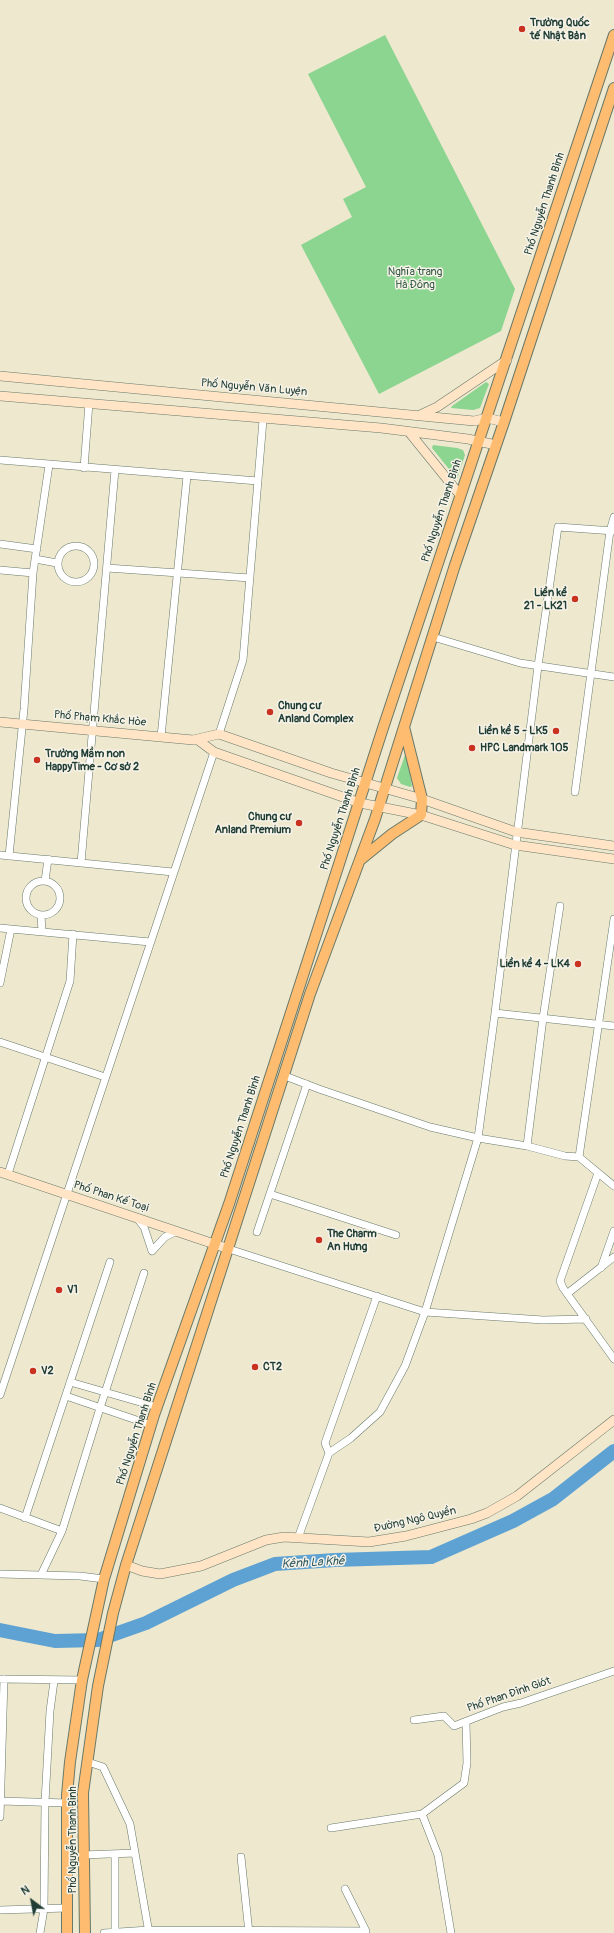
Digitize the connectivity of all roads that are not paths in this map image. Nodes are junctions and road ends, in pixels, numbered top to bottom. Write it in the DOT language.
graph roads {
  1 [pos="614,35"];
  2 [pos="614,88"];
  3 [pos="507,360"];
  4 [pos="0,376"];
  5 [pos="0,396"];
  6 [pos="89,403"];
  7 [pos="420,415"];
  8 [pos="487,418"];
  9 [pos="263,420"];
  10 [pos="504,422"];
  11 [pos="410,432"];
  12 [pos="478,441"];
  13 [pos="496,445"];
  14 [pos="0,460"];
  15 [pos="49,465"];
  16 [pos="84,468"];
  17 [pos="116,470"];
  18 [pos="187,476"];
  19 [pos="258,481"];
  20 [pos="460,495"];
  21 [pos="614,517"];
  22 [pos="612,531"];
  23 [pos="0,544"];
  24 [pos="37,549"];
  25 [pos="35,559"];
  26 [pos="57,563"];
  27 [pos="107,568"];
  28 [pos="0,570"];
  29 [pos="33,573"];
  30 [pos="176,574"];
  31 [pos="250,578"];
  32 [pos="433,637"];
  33 [pos="538,666"];
  34 [pos="590,674"];
  35 [pos="614,678"];
  36 [pos="0,722"];
  37 [pos="22,724"];
  38 [pos="404,727"];
  39 [pos="92,731"];
  40 [pos="219,734"];
  41 [pos="161,737"];
  42 [pos="198,740"];
  43 [pos="214,752"];
  44 [pos="366,784"];
  45 [pos="384,788"];
  46 [pos="575,792"];
  47 [pos="422,799"];
  48 [pos="360,803"];
  49 [pos="378,806"];
  50 [pos="421,815"];
  51 [pos="516,832"];
  52 [pos="515,845"];
  53 [pos="614,846"];
  54 [pos="0,855"];
  55 [pos="10,856"];
  56 [pos="614,858"];
  57 [pos="48,860"];
  58 [pos="359,862"];
  59 [pos="82,863"];
  60 [pos="173,872"];
  61 [pos="45,881"];
  62 [pos="560,906"];
  63 [pos="41,915"];
  64 [pos="614,919"];
  65 [pos="0,928"];
  66 [pos="11,929"];
  67 [pos="42,931"];
  68 [pos="73,934"];
  69 [pos="150,942"];
  70 [pos="0,983"];
  71 [pos="495,1013"];
  72 [pos="543,1018"];
  73 [pos="600,1024"];
  74 [pos="614,1026"];
  75 [pos="0,1042"];
  76 [pos="46,1057"];
  77 [pos="285,1076"];
  78 [pos="104,1077"];
  79 [pos="308,1084"];
  80 [pos="478,1138"];
  81 [pos="527,1146"];
  82 [pos="579,1157"];
  83 [pos="4,1173"];
  84 [pos="598,1173"];
  85 [pos="614,1186"];
  86 [pos="66,1194"];
  87 [pos="270,1194"];
  88 [pos="137,1218"];
  89 [pos="614,1230"];
  90 [pos="177,1231"];
  91 [pos="257,1232"];
  92 [pos="396,1235"];
  93 [pos="215,1243"];
  94 [pos="229,1249"];
  95 [pos="614,1257"];
  96 [pos="110,1262"];
  97 [pos="600,1269"];
  98 [pos="144,1273"];
  99 [pos="568,1293"];
  100 [pos="377,1296"];
  101 [pos="425,1312"];
  102 [pos="586,1319"];
  103 [pos="614,1359"];
  104 [pos="70,1382"];
  105 [pos="105,1393"];
  106 [pos="0,1395"];
  107 [pos="66,1396"];
  108 [pos="157,1407"];
  109 [pos="100,1408"];
  110 [pos="614,1420"];
  111 [pos="151,1425"];
  112 [pos="330,1453"];
  113 [pos="0,1508"];
  114 [pos="25,1518"];
  115 [pos="62,1531"];
  116 [pos="298,1538"];
  117 [pos="126,1565"];
  118 [pos="0,1574"];
  119 [pos="41,1575"];
  120 [pos="104,1579"];
  121 [pos="614,1671"];
  122 [pos="2,1679"];
  123 [pos="82,1680"];
  124 [pos="54,1681"];
  125 [pos="414,1720"];
  126 [pos="466,1722"];
  127 [pos="88,1762"];
  128 [pos="0,1801"];
  129 [pos="45,1802"];
  130 [pos="67,1803"];
  131 [pos="422,1814"];
  132 [pos="0,1817"];
  133 [pos="331,1828"];
  134 [pos="136,1853"];
  135 [pos="115,1854"];
  136 [pos="84,1855"];
  137 [pos="241,1857"];
  138 [pos="345,1889"];
  139 [pos="67,1908"];
  140 [pos="44,1909"];
  141 [pos="0,1910"];
  142 [pos="115,1932"];
  143 [pos="149,1932"];
  144 [pos="249,1932"];
  145 [pos="40,1933"];
  146 [pos="67,1933"];
  147 [pos="85,1933"];
  148 [pos="104,1933"];
  149 [pos="451,1933"];
  1 -- 3 [label="main road, Phố Nguyễn Thanh Bình"];
  2 -- 10 [label="main road"];
  3 -- 7 [label="street"];
  3 -- 8 [label="main road, Phố Nguyễn Thanh Bình"];
  4 -- 7 [label="street, Phố Nguyễn Văn Luyện"];
  5 -- 6 [label="street"];
  6 -- 9 [label="street"];
  6 -- 16 [label="street"];
  7 -- 8 [label="street, Phố Nguyễn Văn Luyện"];
  8 -- 10 [label="street, Phố Nguyễn Văn Luyện"];
  8 -- 12 [label="main road, Phố Nguyễn Thanh Bình"];
  9 -- 11 [label="street"];
  9 -- 19 [label="street"];
  10 -- 13 [label="main road"];
  11 -- 12 [label="street"];
  11 -- 20 [label="street"];
  12 -- 13 [label="street"];
  12 -- 20 [label="main road, Phố Nguyễn Thanh Bình"];
  13 -- 32 [label="main road"];
  14 -- 15 [label="street"];
  15 -- 16 [label="street"];
  15 -- 24 [label="street"];
  16 -- 17 [label="street"];
  17 -- 18 [label="street"];
  17 -- 27 [label="street"];
  18 -- 19 [label="street"];
  18 -- 30 [label="street"];
  19 -- 31 [label="street"];
  20 -- 44 [label="main road, Phố Nguyễn Thanh Bình"];
  21 -- 22 [label="street"];
  22 -- 33 [label="street"];
  22 -- 34 [label="street"];
  23 -- 24 [label="street"];
  24 -- 25 [label="street"];
  25 -- 26 [label="street"];
  25 -- 29 [label="street"];
  26 -- 26 [label="street"];
  27 -- 30 [label="street"];
  27 -- 39 [label="street"];
  28 -- 29 [label="street"];
  29 -- 37 [label="street"];
  30 -- 31 [label="street"];
  30 -- 41 [label="street"];
  31 -- 40 [label="street"];
  32 -- 33 [label="street"];
  32 -- 38 [label="main road"];
  33 -- 34 [label="street"];
  33 -- 51 [label="street"];
  34 -- 35 [label="street"];
  34 -- 46 [label="street"];
  36 -- 37 [label="street, Phố Phạm Khắc Hòe"];
  37 -- 39 [label="street, Phố Phạm Khắc Hòe"];
  37 -- 55 [label="street"];
  38 -- 45 [label="main road"];
  38 -- 47 [label="main road"];
  39 -- 41 [label="street, Phố Phạm Khắc Hòe"];
  39 -- 59 [label="street"];
  40 -- 42 [label="street, Phố Phạm Khắc Hòe"];
  40 -- 43 [label="street"];
  40 -- 44 [label="street"];
  41 -- 42 [label="street, Phố Phạm Khắc Hòe"];
  42 -- 43 [label="street"];
  43 -- 48 [label="street"];
  43 -- 60 [label="street"];
  44 -- 45 [label="street"];
  44 -- 48 [label="main road, Phố Nguyễn Thanh Bình"];
  45 -- 47 [label="street"];
  45 -- 49 [label="main road"];
  47 -- 50 [label="main road"];
  47 -- 51 [label="street"];
  48 -- 49 [label="street"];
  48 -- 93 [label="main road, Phố Nguyễn Thanh Bình"];
  49 -- 50 [label="street"];
  49 -- 58 [label="main road"];
  50 -- 52 [label="street"];
  50 -- 58 [label="main road"];
  51 -- 52 [label="street"];
  51 -- 53 [label="street"];
  52 -- 56 [label="street"];
  52 -- 71 [label="street"];
  54 -- 55 [label="street"];
  55 -- 57 [label="street"];
  57 -- 59 [label="street"];
  57 -- 61 [label="street"];
  58 -- 77 [label="main road"];
  59 -- 60 [label="street"];
  60 -- 69 [label="street"];
  61 -- 63 [label="street"];
  61 -- 63 [label="street"];
  62 -- 72 [label="street"];
  63 -- 67 [label="street"];
  64 -- 73 [label="street"];
  65 -- 66 [label="street"];
  66 -- 67 [label="street"];
  66 -- 70 [label="street"];
  67 -- 68 [label="street"];
  68 -- 69 [label="street"];
  68 -- 76 [label="street"];
  69 -- 78 [label="street"];
  71 -- 72 [label="street"];
  71 -- 80 [label="street"];
  72 -- 73 [label="street"];
  72 -- 81 [label="street"];
  73 -- 74 [label="street"];
  73 -- 82 [label="street"];
  75 -- 76 [label="street"];
  76 -- 78 [label="street"];
  76 -- 83 [label="street"];
  77 -- 79 [label="street"];
  77 -- 94 [label="main road"];
  78 -- 86 [label="street"];
  79 -- 80 [label="street"];
  79 -- 87 [label="street"];
  80 -- 81 [label="street"];
  80 -- 101 [label="street"];
  81 -- 82 [label="street"];
  82 -- 84 [label="street"];
  83 -- 86 [label="street, Phố Phan Kế Toại"];
  84 -- 85 [label="street"];
  84 -- 99 [label="street"];
  86 -- 88 [label="street, Phố Phan Kế Toại"];
  86 -- 106 [label="street"];
  87 -- 91 [label="street"];
  87 -- 92 [label="street"];
  88 -- 90 [label="street, Phố Phan Kế Toại"];
  88 -- 90 [label="street"];
  89 -- 97 [label="street"];
  90 -- 93 [label="street, Phố Phan Kế Toại"];
  93 -- 94 [label="street, Phố Phan Kế Toại"];
  93 -- 108 [label="main road, Phố Nguyễn Thanh Bình"];
  94 -- 100 [label="street"];
  94 -- 117 [label="main road"];
  95 -- 97 [label="street"];
  96 -- 104 [label="street"];
  97 -- 99 [label="street"];
  98 -- 105 [label="street"];
  99 -- 102 [label="street"];
  100 -- 101 [label="street"];
  100 -- 112 [label="street"];
  101 -- 102 [label="street"];
  101 -- 112 [label="street"];
  102 -- 103 [label="street"];
  104 -- 105 [label="street"];
  104 -- 107 [label="street"];
  105 -- 108 [label="street"];
  105 -- 109 [label="street"];
  107 -- 109 [label="street"];
  107 -- 114 [label="street"];
  108 -- 111 [label="main road, Phố Nguyễn Thanh Bình"];
  109 -- 111 [label="street"];
  109 -- 115 [label="street"];
  110 -- 116 [label="street, Đường Ngô Quyền"];
  111 -- 120 [label="main road, Phố Nguyễn Thanh Bình"];
  112 -- 116 [label="street"];
  113 -- 114 [label="street"];
  114 -- 115 [label="street"];
  115 -- 119 [label="street"];
  116 -- 117 [label="street, Đường Ngô Quyền"];
  117 -- 127 [label="main road, Phố Nguyễn Thanh Bình"];
  118 -- 119 [label="street"];
  119 -- 120 [label="street"];
  120 -- 123 [label="main road, Phố Nguyễn Thanh Bình"];
  121 -- 126 [label="street, Phố Phan Đình Giót"];
  122 -- 124 [label="street"];
  122 -- 128 [label="street"];
  123 -- 124 [label="street"];
  123 -- 130 [label="main road, Phố Nguyễn Thanh Bình"];
  124 -- 129 [label="street"];
  125 -- 126 [label="street, Phố Phan Đình Giót"];
  126 -- 131 [label="street"];
  127 -- 134 [label="street"];
  127 -- 136 [label="main road, Phố Nguyễn Thanh Bình"];
  128 -- 129 [label="street"];
  128 -- 132 [label="street"];
  129 -- 130 [label="street"];
  129 -- 140 [label="street"];
  130 -- 139 [label="main road, Phố Nguyễn Thanh Bình"];
  131 -- 133 [label="street"];
  131 -- 149 [label="street"];
  134 -- 135 [label="street"];
  134 -- 143 [label="street"];
  135 -- 136 [label="street"];
  135 -- 142 [label="street"];
  136 -- 147 [label="main road, Phố Nguyễn Thanh Bình"];
  137 -- 144 [label="street"];
  138 -- 144 [label="street"];
  139 -- 140 [label="street"];
  139 -- 146 [label="main road, Phố Nguyễn Thanh Bình"];
  140 -- 141 [label="street"];
  140 -- 145 [label="street"];
  142 -- 143 [label="street"];
  142 -- 148 [label="street"];
  143 -- 144 [label="street"];
}
